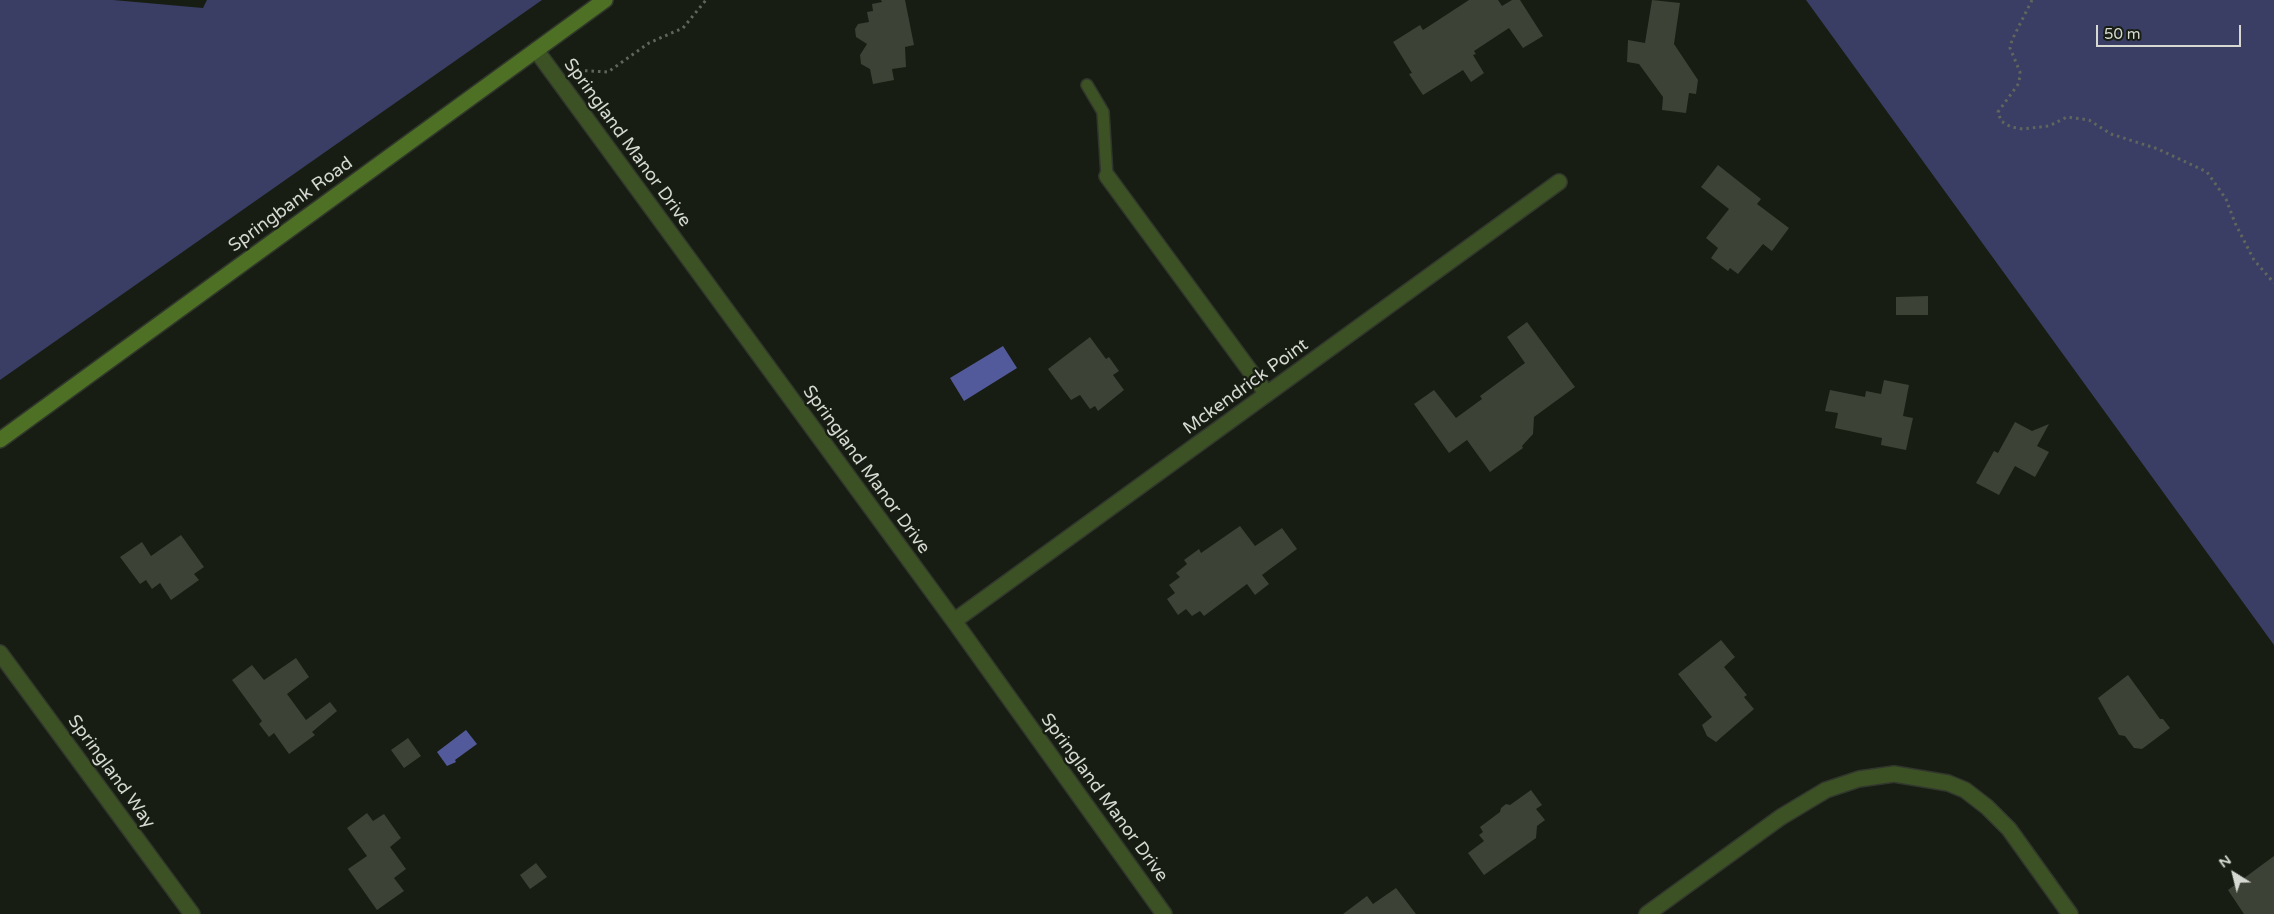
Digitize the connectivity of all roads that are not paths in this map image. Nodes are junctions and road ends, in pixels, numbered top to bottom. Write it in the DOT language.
graph roads {
  1 [pos="604,0"];
  2 [pos="536,50"];
  3 [pos="1087,85"];
  4 [pos="1107,176"];
  5 [pos="1559,182"];
  6 [pos="1267,394"];
  7 [pos="0,440"];
  8 [pos="954,621"];
  9 [pos="0,653"];
  10 [pos="192,914"];
  11 [pos="1164,914"];
  12 [pos="1647,914"];
  13 [pos="2070,914"];
  1 -- 2 [label="street, Springbank Road"];
  2 -- 7 [label="street, Springbank Road"];
  2 -- 8 [label="street, Springland Manor Drive"];
  3 -- 4 [label="lane"];
  4 -- 6 [label="street"];
  5 -- 6 [label="street, Mckendrick Point"];
  6 -- 8 [label="street, Mckendrick Point"];
  8 -- 11 [label="street, Springland Manor Drive"];
  9 -- 10 [label="street, Springland Way"];
  12 -- 13 [label="street"];
}
